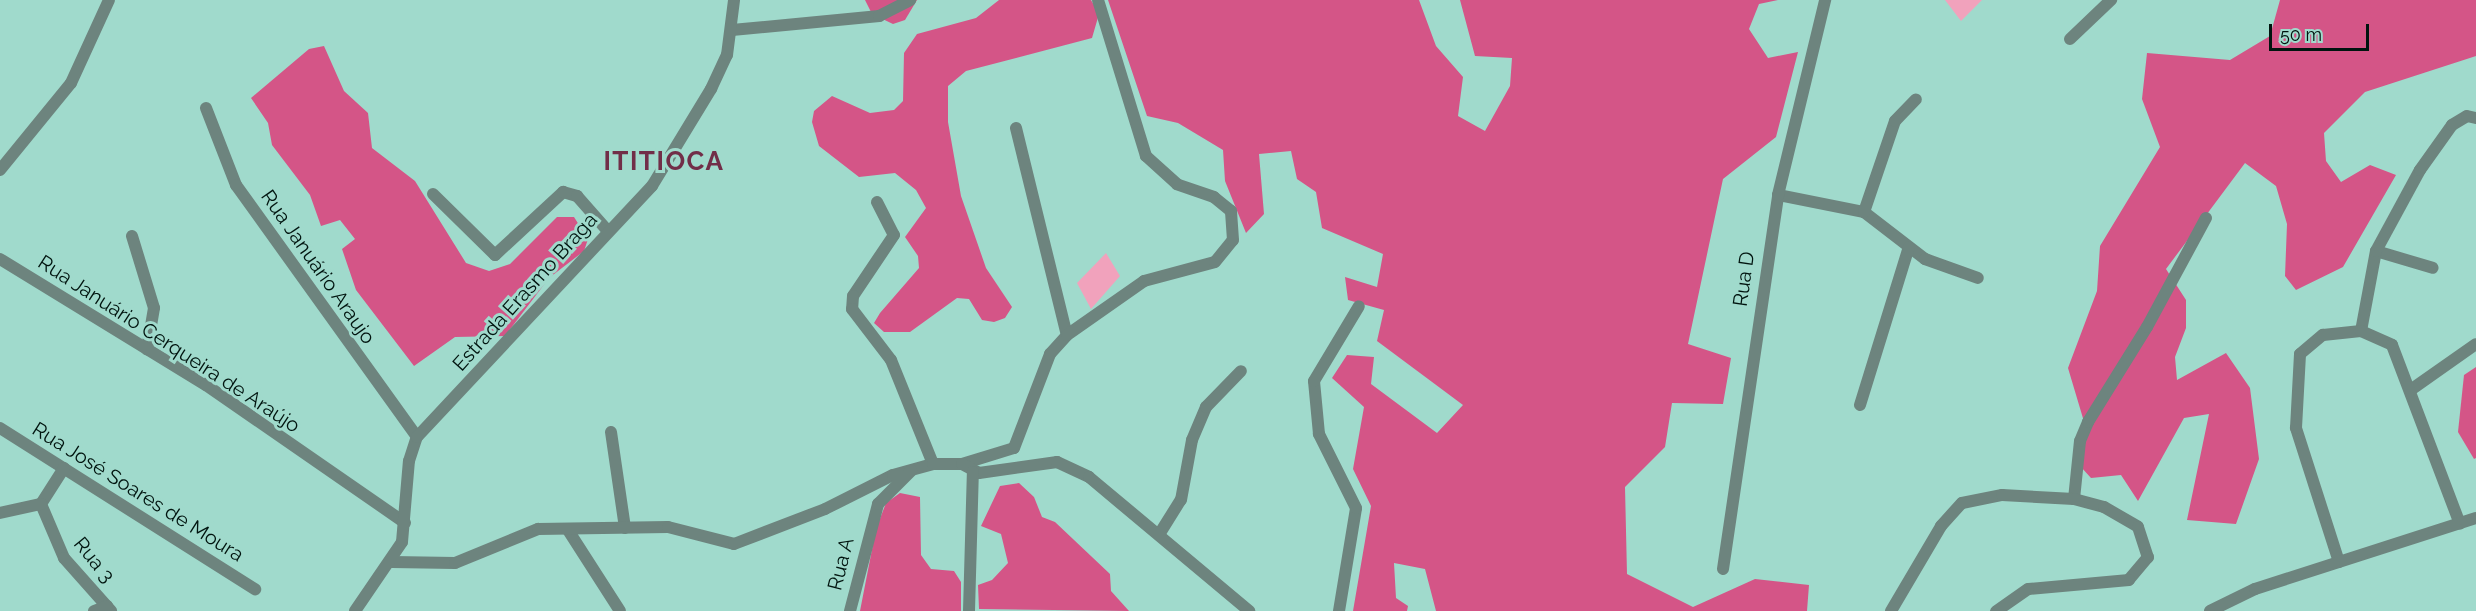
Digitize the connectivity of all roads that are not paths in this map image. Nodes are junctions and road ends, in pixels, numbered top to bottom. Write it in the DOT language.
graph roads {
  1 [pos="108,0"];
  2 [pos="734,0"];
  3 [pos="910,0"];
  4 [pos="1098,0"];
  5 [pos="1826,0"];
  6 [pos="2111,0"];
  7 [pos="732,30"];
  8 [pos="2070,39"];
  9 [pos="1916,99"];
  10 [pos="206,108"];
  11 [pos="2476,118"];
  12 [pos="1016,128"];
  13 [pos="0,170"];
  14 [pos="433,194"];
  15 [pos="1778,195"];
  16 [pos="877,202"];
  17 [pos="1864,212"];
  18 [pos="2206,218"];
  19 [pos="607,230"];
  20 [pos="132,236"];
  21 [pos="1909,247"];
  22 [pos="2376,251"];
  23 [pos="0,259"];
  24 [pos="2433,268"];
  25 [pos="1978,278"];
  26 [pos="1359,306"];
  27 [pos="2361,331"];
  28 [pos="1067,335"];
  29 [pos="2476,344"];
  30 [pos="147,349"];
  31 [pos="1241,370"];
  32 [pos="2412,389"];
  33 [pos="1860,405"];
  34 [pos="0,428"];
  35 [pos="610,432"];
  36 [pos="417,437"];
  37 [pos="933,464"];
  38 [pos="962,464"];
  39 [pos="64,468"];
  40 [pos="914,469"];
  41 [pos="973,472"];
  42 [pos="2074,499"];
  43 [pos="41,504"];
  44 [pos="0,513"];
  45 [pos="2476,518"];
  46 [pos="405,523"];
  47 [pos="2460,524"];
  48 [pos="625,528"];
  49 [pos="568,530"];
  50 [pos="1160,533"];
  51 [pos="392,562"];
  52 [pos="2339,562"];
  53 [pos="1723,569"];
  54 [pos="255,590"];
  55 [pos="109,608"];
  56 [pos="94,611"];
  57 [pos="355,611"];
  58 [pos="620,611"];
  59 [pos="850,611"];
  60 [pos="969,611"];
  61 [pos="1249,611"];
  62 [pos="1339,611"];
  63 [pos="1891,611"];
  64 [pos="1996,611"];
  65 [pos="2211,611"];
  1 -- 13 [label="street"];
  2 -- 7 [label="street, Estrada Erasmo Braga"];
  3 -- 7 [label="street"];
  4 -- 28 [label="street"];
  5 -- 15 [label="street, Rua D"];
  6 -- 8 [label="street"];
  7 -- 19 [label="street, Estrada Erasmo Braga"];
  9 -- 17 [label="street"];
  10 -- 36 [label="street, Rua Januário Araujo"];
  11 -- 22 [label="street"];
  12 -- 28 [label="street"];
  14 -- 19 [label="street"];
  15 -- 17 [label="street"];
  15 -- 53 [label="street, Rua D"];
  16 -- 37 [label="street"];
  17 -- 21 [label="street"];
  18 -- 42 [label="street"];
  19 -- 36 [label="street, Estrada Erasmo Braga"];
  20 -- 30 [label="street"];
  21 -- 25 [label="street"];
  21 -- 33 [label="street"];
  22 -- 24 [label="street"];
  22 -- 27 [label="street"];
  23 -- 30 [label="street, Rua Januário Cerqueira de Araújo"];
  26 -- 62 [label="street"];
  27 -- 32 [label="street"];
  27 -- 52 [label="street"];
  28 -- 38 [label="street"];
  29 -- 32 [label="street"];
  30 -- 46 [label="street, Rua Januário Cerqueira de Araújo"];
  31 -- 50 [label="street"];
  32 -- 47 [label="street"];
  34 -- 39 [label="street, Rua José Soares de Moura"];
  35 -- 48 [label="street"];
  36 -- 46 [label="street, Estrada Erasmo Braga"];
  37 -- 38 [label="street"];
  37 -- 40 [label="street"];
  38 -- 41 [label="street"];
  39 -- 43 [label="street"];
  39 -- 54 [label="street, Rua José Soares de Moura"];
  40 -- 48 [label="street"];
  40 -- 59 [label="street, Rua A"];
  41 -- 50 [label="street"];
  41 -- 60 [label="street"];
  42 -- 63 [label="street"];
  42 -- 64 [label="street"];
  43 -- 44 [label="street"];
  43 -- 55 [label="street, Rua 3"];
  45 -- 47 [label="street"];
  46 -- 51 [label="street, Estrada Erasmo Braga"];
  47 -- 52 [label="street"];
  48 -- 49 [label="street"];
  49 -- 51 [label="street"];
  49 -- 58 [label="street"];
  50 -- 61 [label="street"];
  51 -- 57 [label="street, Estrada Erasmo Braga"];
  52 -- 65 [label="street"];
  55 -- 56 [label="street"];
}
